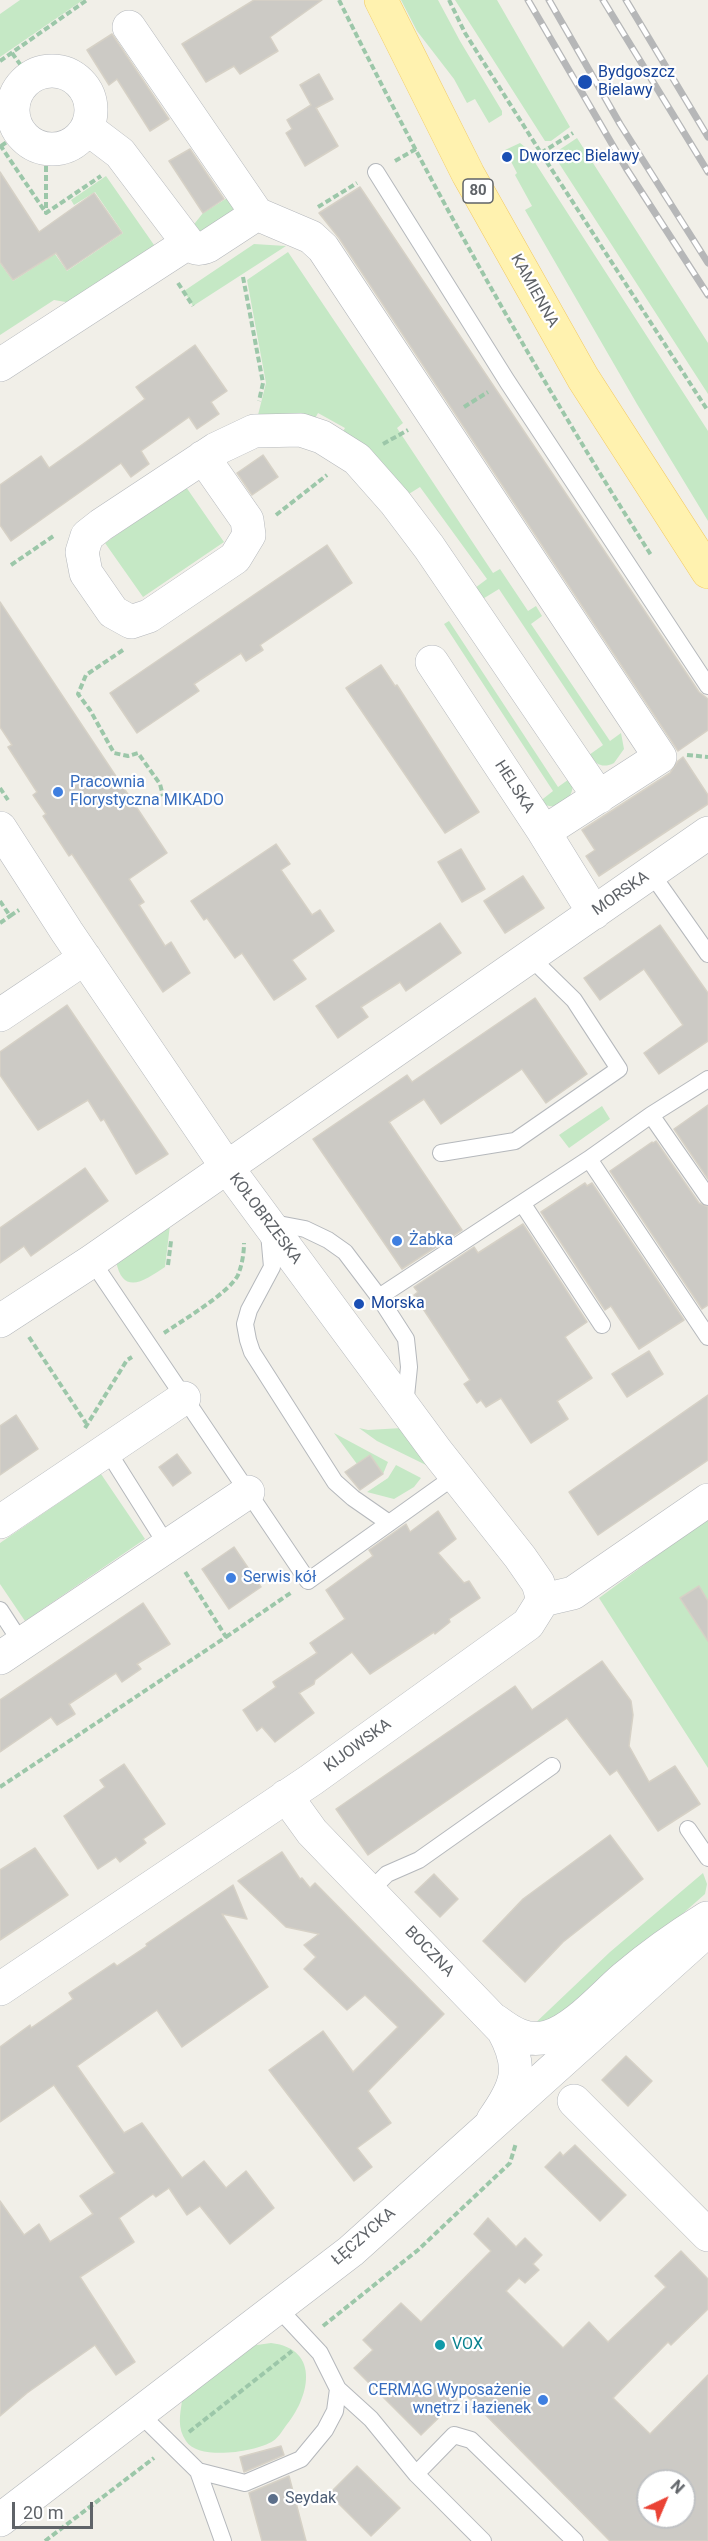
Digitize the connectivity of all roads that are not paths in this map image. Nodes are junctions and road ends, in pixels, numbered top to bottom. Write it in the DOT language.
graph roads {
  1 [pos="381,0"];
  2 [pos="129,27"];
  3 [pos="87,128"];
  4 [pos="17,143"];
  5 [pos="376,172"];
  6 [pos="257,214"];
  7 [pos="179,248"];
  8 [pos="0,365"];
  9 [pos="203,458"];
  10 [pos="708,572"];
  11 [pos="432,662"];
  12 [pos="708,686"];
  13 [pos="599,797"];
  14 [pos="0,828"];
  15 [pos="544,832"];
  16 [pos="708,833"];
  17 [pos="651,873"];
  18 [pos="594,913"];
  19 [pos="708,954"];
  20 [pos="530,957"];
  21 [pos="86,958"];
  22 [pos="0,1015"];
  23 [pos="708,1079"];
  24 [pos="651,1115"];
  25 [pos="441,1153"];
  26 [pos="589,1159"];
  27 [pos="226,1166"];
  28 [pos="708,1197"];
  29 [pos="522,1203"];
  30 [pos="256,1229"];
  31 [pos="92,1261"];
  32 [pos="379,1297"];
  33 [pos="602,1325"];
  34 [pos="13,1328"];
  35 [pos="708,1336"];
  36 [pos="184,1398"];
  37 [pos="405,1407"];
  38 [pos="107,1450"];
  39 [pos="455,1476"];
  40 [pos="248,1492"];
  41 [pos="708,1500"];
  42 [pos="0,1522"];
  43 [pos="389,1523"];
  44 [pos="168,1547"];
  45 [pos="543,1600"];
  46 [pos="0,1610"];
  47 [pos="11,1651"];
  48 [pos="552,1766"];
  49 [pos="286,1796"];
  50 [pos="688,1829"];
  51 [pos="708,1858"];
  52 [pos="370,1891"];
  53 [pos="708,1918"];
  54 [pos="708,1930"];
  55 [pos="0,1989"];
  56 [pos="496,2021"];
  57 [pos="515,2053"];
  58 [pos="560,2062"];
  59 [pos="574,2101"];
  60 [pos="491,2124"];
  61 [pos="708,2235"];
  62 [pos="277,2307"];
  63 [pos="338,2389"];
  64 [pos="141,2415"];
  65 [pos="198,2471"];
  66 [pos="416,2474"];
  67 [pos="0,2520"];
  68 [pos="223,2541"];
  69 [pos="483,2541"];
  70 [pos="575,2541"];
  1 -- 10 [label="main road, KAMIENNA / 80"];
  2 -- 6 [label="street"];
  3 -- 4 [label="street"];
  3 -- 4 [label="street"];
  3 -- 7 [label="street"];
  5 -- 12 [label="lane"];
  6 -- 7 [label="street"];
  6 -- 13 [label="street"];
  7 -- 8 [label="street"];
  9 -- 9 [label="street"];
  9 -- 13 [label="street"];
  11 -- 15 [label="street, HELSKA"];
  13 -- 15 [label="street"];
  14 -- 21 [label="street, KOŁOBRZESKA"];
  15 -- 18 [label="street, HELSKA"];
  16 -- 17 [label="street, MORSKA"];
  17 -- 18 [label="street, MORSKA"];
  17 -- 19 [label="lane"];
  18 -- 20 [label="street, MORSKA"];
  20 -- 25 [label="lane"];
  20 -- 27 [label="street, MORSKA"];
  21 -- 22 [label="street"];
  21 -- 27 [label="street, KOŁOBRZESKA"];
  23 -- 24 [label="lane"];
  24 -- 26 [label="lane"];
  24 -- 28 [label="lane"];
  26 -- 29 [label="lane"];
  26 -- 35 [label="lane"];
  27 -- 30 [label="street, KOŁOBRZESKA"];
  27 -- 31 [label="street, MORSKA"];
  29 -- 32 [label="lane"];
  29 -- 33 [label="lane"];
  30 -- 32 [label="lane"];
  30 -- 37 [label="street, KOŁOBRZESKA"];
  30 -- 43 [label="lane"];
  31 -- 34 [label="street, MORSKA"];
  31 -- 36 [label="lane"];
  32 -- 37 [label="lane"];
  36 -- 38 [label="street"];
  36 -- 40 [label="lane"];
  37 -- 39 [label="street, KOŁOBRZESKA"];
  38 -- 42 [label="street"];
  38 -- 44 [label="lane"];
  39 -- 43 [label="lane"];
  39 -- 45 [label="street, KOŁOBRZESKA"];
  40 -- 43 [label="lane"];
  40 -- 44 [label="street"];
  41 -- 45 [label="street"];
  44 -- 47 [label="street"];
  45 -- 49 [label="street, KIJOWSKA"];
  46 -- 47 [label="lane"];
  48 -- 52 [label="lane"];
  49 -- 52 [label="street, BOCZNA"];
  49 -- 55 [label="street, KIJOWSKA"];
  50 -- 51 [label="lane"];
  52 -- 56 [label="street, BOCZNA"];
  53 -- 56 [label="street"];
  54 -- 58 [label="street, ŁĘCZYCKA"];
  56 -- 57 [label="street, BOCZNA"];
  57 -- 58 [label="street"];
  57 -- 60 [label="street"];
  58 -- 60 [label="street, ŁĘCZYCKA"];
  59 -- 61 [label="street"];
  60 -- 62 [label="street, ŁĘCZYCKA"];
  62 -- 63 [label="lane"];
  62 -- 64 [label="street, ŁĘCZYCKA"];
  63 -- 65 [label="lane"];
  63 -- 66 [label="lane"];
  64 -- 65 [label="lane"];
  64 -- 67 [label="street, ŁĘCZYCKA"];
  65 -- 68 [label="lane"];
  66 -- 69 [label="lane"];
  66 -- 70 [label="lane"];
}
